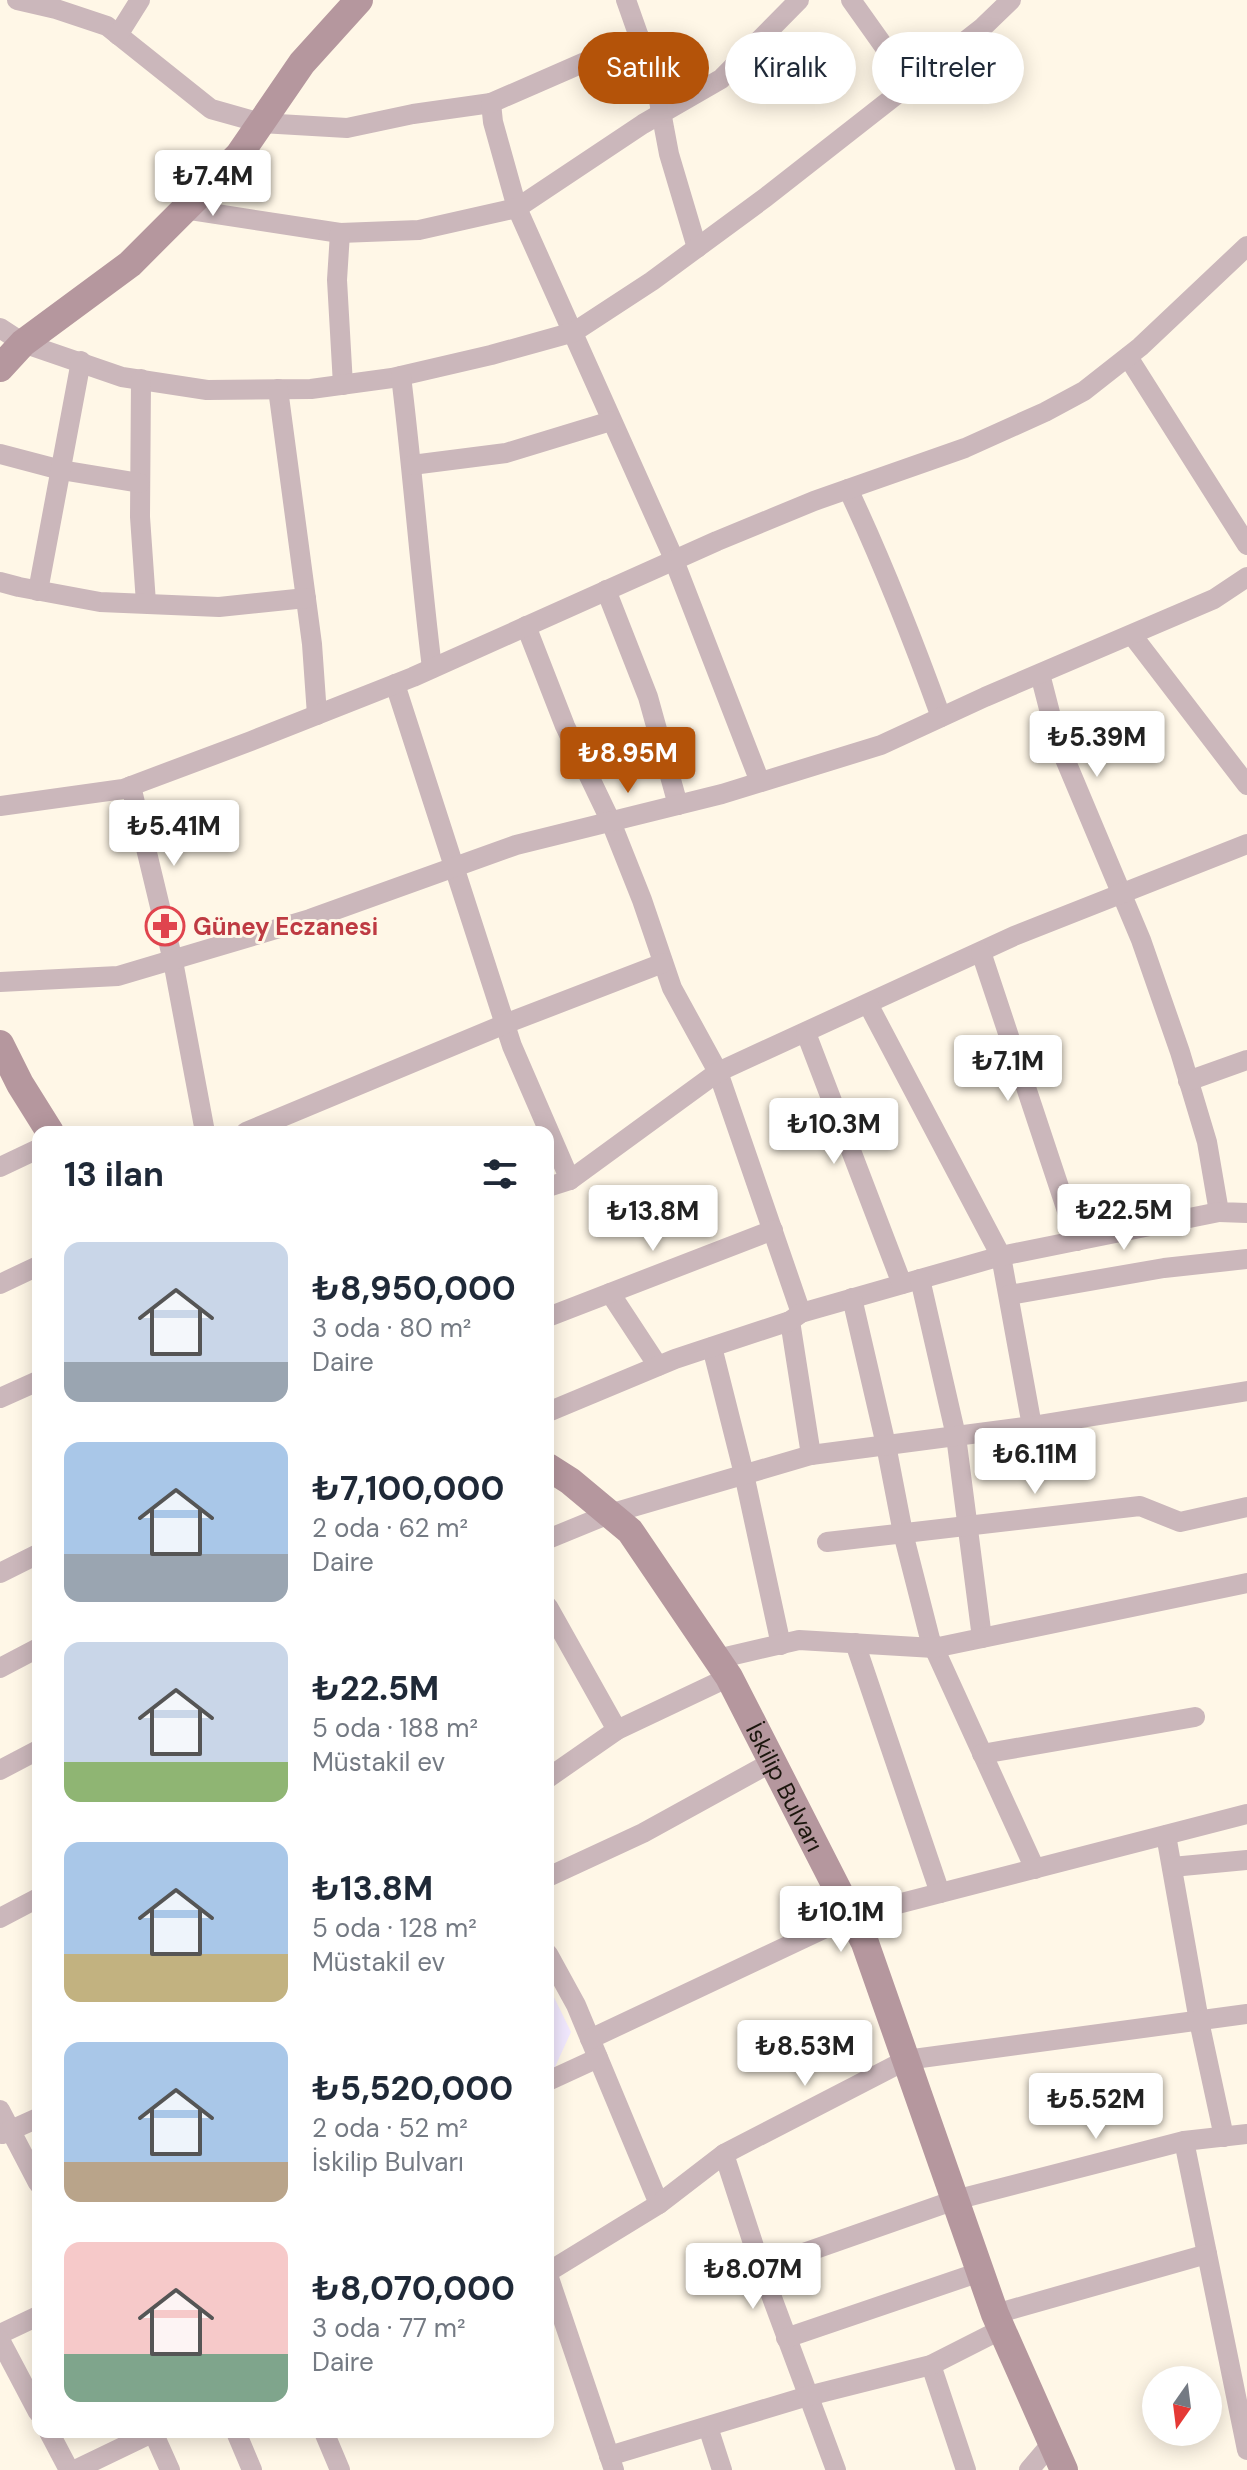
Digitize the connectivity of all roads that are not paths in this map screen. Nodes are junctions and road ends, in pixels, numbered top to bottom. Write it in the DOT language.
graph roads {
  1 [pos="17,0"];
  2 [pos="140,0"];
  3 [pos="359,0"];
  4 [pos="626,0"];
  5 [pos="799,0"];
  6 [pos="851,0"];
  7 [pos="1011,0"];
  8 [pos="638,32"];
  9 [pos="874,32"];
  10 [pos="976,32"];
  11 [pos="118,35"];
  12 [pos="578,65"];
  13 [pos="491,103"];
  14 [pos="659,104"];
  15 [pos="883,104"];
  16 [pos="661,114"];
  17 [pos="261,123"];
  18 [pos="517,208"];
  19 [pos="184,209"];
  20 [pos="340,233"];
  21 [pos="1247,246"];
  22 [pos="697,248"];
  23 [pos="574,332"];
  24 [pos="12,336"];
  25 [pos="1128,357"];
  26 [pos="81,361"];
  27 [pos="0,368"];
  28 [pos="401,376"];
  29 [pos="141,379"];
  30 [pos="343,385"];
  31 [pos="278,389"];
  32 [pos="611,421"];
  33 [pos="0,454"];
  34 [pos="412,465"];
  35 [pos="61,470"];
  36 [pos="140,483"];
  37 [pos="848,489"];
  38 [pos="1247,545"];
  39 [pos="674,560"];
  40 [pos="1247,577"];
  41 [pos="0,582"];
  42 [pos="606,590"];
  43 [pos="38,591"];
  44 [pos="306,598"];
  45 [pos="146,603"];
  46 [pos="526,626"];
  47 [pos="1132,635"];
  48 [pos="432,668"];
  49 [pos="1040,674"];
  50 [pos="395,684"];
  51 [pos="317,715"];
  52 [pos="941,717"];
  53 [pos="760,782"];
  54 [pos="1247,785"];
  55 [pos="131,786"];
  56 [pos="678,805"];
  57 [pos="0,806"];
  58 [pos="611,822"];
  59 [pos="1247,844"];
  60 [pos="453,868"];
  61 [pos="1121,895"];
  62 [pos="981,952"];
  63 [pos="173,961"];
  64 [pos="663,963"];
  65 [pos="0,982"];
  66 [pos="868,1004"];
  67 [pos="505,1024"];
  68 [pos="806,1033"];
  69 [pos="0,1044"];
  70 [pos="1247,1060"];
  71 [pos="718,1072"];
  72 [pos="1188,1081"];
  73 [pos="46,1126"];
  74 [pos="204,1126"];
  75 [pos="260,1126"];
  76 [pos="547,1126"];
  77 [pos="554,1143"];
  78 [pos="32,1152"];
  79 [pos="0,1167"];
  80 [pos="570,1180"];
  81 [pos="554,1185"];
  82 [pos="1219,1212"];
  83 [pos="1247,1213"];
  84 [pos="773,1230"];
  85 [pos="1077,1241"];
  86 [pos="1001,1256"];
  87 [pos="1247,1259"];
  88 [pos="32,1269"];
  89 [pos="911,1281"];
  90 [pos="0,1284"];
  91 [pos="610,1293"];
  92 [pos="1009,1295"];
  93 [pos="852,1298"];
  94 [pos="554,1315"];
  95 [pos="795,1317"];
  96 [pos="712,1347"];
  97 [pos="658,1366"];
  98 [pos="32,1384"];
  99 [pos="1247,1391"];
  100 [pos="0,1398"];
  101 [pos="554,1409"];
  102 [pos="1032,1426"];
  103 [pos="956,1436"];
  104 [pos="886,1445"];
  105 [pos="811,1455"];
  106 [pos="554,1471"];
  107 [pos="744,1474"];
  108 [pos="1247,1507"];
  109 [pos="609,1514"];
  110 [pos="966,1526"];
  111 [pos="903,1533"];
  112 [pos="554,1537"];
  113 [pos="827,1542"];
  114 [pos="32,1557"];
  115 [pos="0,1573"];
  116 [pos="1247,1583"];
  117 [pos="554,1618"];
  118 [pos="982,1638"];
  119 [pos="855,1643"];
  120 [pos="781,1645"];
  121 [pos="934,1648"];
  122 [pos="32,1651"];
  123 [pos="0,1668"];
  124 [pos="723,1668"];
  125 [pos="1195,1717"];
  126 [pos="617,1730"];
  127 [pos="32,1753"];
  128 [pos="982,1754"];
  129 [pos="772,1762"];
  130 [pos="0,1770"];
  131 [pos="554,1774"];
  132 [pos="1247,1814"];
  133 [pos="1166,1835"];
  134 [pos="1247,1862"];
  135 [pos="1172,1867"];
  136 [pos="1035,1869"];
  137 [pos="554,1874"];
  138 [pos="940,1893"];
  139 [pos="32,1901"];
  140 [pos="851,1916"];
  141 [pos="0,1918"];
  142 [pos="554,1965"];
  143 [pos="1247,2014"];
  144 [pos="1199,2021"];
  145 [pos="594,2048"];
  146 [pos="906,2060"];
  147 [pos="554,2077"];
  148 [pos="0,2110"];
  149 [pos="32,2121"];
  150 [pos="6,2132"];
  151 [pos="1247,2134"];
  152 [pos="1224,2137"];
  153 [pos="1184,2141"];
  154 [pos="724,2154"];
  155 [pos="32,2173"];
  156 [pos="955,2200"];
  157 [pos="659,2204"];
  158 [pos="1207,2254"];
  159 [pos="761,2268"];
  160 [pos="554,2270"];
  161 [pos="980,2272"];
  162 [pos="554,2292"];
  163 [pos="32,2319"];
  164 [pos="998,2322"];
  165 [pos="0,2337"];
  166 [pos="786,2338"];
  167 [pos="931,2365"];
  168 [pos="808,2396"];
  169 [pos="32,2400"];
  170 [pos="708,2427"];
  171 [pos="52,2438"];
  172 [pos="142,2438"];
  173 [pos="157,2438"];
  174 [pos="239,2438"];
  175 [pos="327,2438"];
  176 [pos="1052,2443"];
  177 [pos="1247,2450"];
  178 [pos="612,2463"];
  179 [pos="69,2470"];
  180 [pos="75,2470"];
  181 [pos="170,2470"];
  182 [pos="252,2470"];
  183 [pos="340,2470"];
  184 [pos="722,2470"];
  185 [pos="836,2470"];
  186 [pos="966,2470"];
  187 [pos="1029,2470"];
  188 [pos="1064,2470"];
  1 -- 11 [label="street"];
  2 -- 11 [label="street"];
  3 -- 17 [label="main road"];
  4 -- 8 [label="street"];
  5 -- 16 [label="street"];
  6 -- 9 [label="street"];
  7 -- 10 [label="street"];
  11 -- 17 [label="street"];
  12 -- 13 [label="street"];
  13 -- 17 [label="street"];
  13 -- 18 [label="street"];
  14 -- 16 [label="street"];
  15 -- 22 [label="street"];
  16 -- 18 [label="street"];
  16 -- 22 [label="street"];
  17 -- 19 [label="main road"];
  18 -- 20 [label="street"];
  18 -- 23 [label="street"];
  19 -- 20 [label="street"];
  19 -- 24 [label="main road"];
  20 -- 30 [label="street"];
  21 -- 25 [label="street"];
  22 -- 23 [label="street"];
  23 -- 28 [label="street"];
  23 -- 32 [label="street"];
  24 -- 26 [label="street"];
  24 -- 27 [label="main road"];
  25 -- 37 [label="street"];
  25 -- 38 [label="street"];
  26 -- 29 [label="street"];
  26 -- 35 [label="street"];
  28 -- 30 [label="street"];
  28 -- 34 [label="street"];
  29 -- 31 [label="street"];
  29 -- 36 [label="street"];
  30 -- 31 [label="street"];
  31 -- 44 [label="street"];
  32 -- 34 [label="street"];
  32 -- 39 [label="street"];
  33 -- 35 [label="street"];
  34 -- 48 [label="street"];
  35 -- 36 [label="street"];
  35 -- 43 [label="street"];
  36 -- 45 [label="street"];
  37 -- 39 [label="street"];
  37 -- 52 [label="street"];
  39 -- 42 [label="street"];
  39 -- 53 [label="street"];
  40 -- 47 [label="street"];
  41 -- 43 [label="street"];
  42 -- 46 [label="street"];
  42 -- 56 [label="street"];
  43 -- 45 [label="street"];
  44 -- 45 [label="street"];
  44 -- 51 [label="street"];
  46 -- 48 [label="street"];
  46 -- 58 [label="street"];
  47 -- 49 [label="street"];
  47 -- 54 [label="street"];
  48 -- 50 [label="street"];
  49 -- 52 [label="street"];
  49 -- 61 [label="street"];
  50 -- 51 [label="street"];
  50 -- 60 [label="street"];
  51 -- 55 [label="street"];
  52 -- 53 [label="street"];
  53 -- 56 [label="street"];
  55 -- 57 [label="street"];
  55 -- 63 [label="street"];
  56 -- 58 [label="street"];
  58 -- 60 [label="street"];
  58 -- 64 [label="street"];
  59 -- 61 [label="street"];
  60 -- 63 [label="street"];
  60 -- 67 [label="street"];
  61 -- 62 [label="street"];
  61 -- 72 [label="street"];
  62 -- 66 [label="street"];
  62 -- 85 [label="street"];
  63 -- 65 [label="street"];
  63 -- 74 [label="street"];
  64 -- 67 [label="street"];
  64 -- 71 [label="street"];
  66 -- 68 [label="street"];
  66 -- 86 [label="street"];
  67 -- 75 [label="street"];
  67 -- 76 [label="street"];
  68 -- 71 [label="street"];
  68 -- 89 [label="street"];
  69 -- 73 [label="main road"];
  70 -- 72 [label="street"];
  71 -- 80 [label="street"];
  71 -- 84 [label="street"];
  72 -- 82 [label="street"];
  77 -- 80 [label="street"];
  78 -- 79 [label="street"];
  80 -- 81 [label="street"];
  82 -- 83 [label="street"];
  82 -- 85 [label="street"];
  84 -- 91 [label="street"];
  84 -- 95 [label="street"];
  85 -- 86 [label="street"];
  86 -- 89 [label="street"];
  86 -- 92 [label="street"];
  87 -- 92 [label="street"];
  88 -- 90 [label="street"];
  89 -- 93 [label="street"];
  89 -- 103 [label="street"];
  91 -- 94 [label="street"];
  91 -- 97 [label="street"];
  92 -- 102 [label="street"];
  93 -- 95 [label="street"];
  93 -- 104 [label="street"];
  95 -- 96 [label="street"];
  95 -- 105 [label="street"];
  96 -- 97 [label="street"];
  96 -- 107 [label="street"];
  97 -- 101 [label="street"];
  98 -- 100 [label="street"];
  99 -- 102 [label="street"];
  102 -- 103 [label="street"];
  103 -- 104 [label="street"];
  103 -- 110 [label="street"];
  104 -- 105 [label="street"];
  104 -- 111 [label="street"];
  105 -- 107 [label="street"];
  106 -- 109 [label="main road, İskilip Bulvarı"];
  107 -- 109 [label="street"];
  107 -- 120 [label="street"];
  108 -- 110 [label="street"];
  109 -- 112 [label="street"];
  109 -- 124 [label="main road, İskilip Bulvarı"];
  110 -- 111 [label="street"];
  110 -- 118 [label="street"];
  111 -- 113 [label="street"];
  111 -- 121 [label="street"];
  114 -- 115 [label="street"];
  116 -- 118 [label="street"];
  117 -- 126 [label="street"];
  118 -- 121 [label="street"];
  119 -- 120 [label="street"];
  119 -- 121 [label="street"];
  119 -- 138 [label="street"];
  120 -- 124 [label="street"];
  121 -- 128 [label="street"];
  122 -- 123 [label="street"];
  124 -- 126 [label="street"];
  124 -- 129 [label="main road, İskilip Bulvarı"];
  125 -- 128 [label="street"];
  126 -- 131 [label="street"];
  127 -- 130 [label="street"];
  128 -- 136 [label="street"];
  129 -- 137 [label="street"];
  129 -- 140 [label="main road, İskilip Bulvarı"];
  132 -- 133 [label="street"];
  133 -- 135 [label="street"];
  133 -- 136 [label="street"];
  134 -- 135 [label="street"];
  135 -- 144 [label="street"];
  136 -- 138 [label="street"];
  138 -- 140 [label="street"];
  139 -- 141 [label="street"];
  140 -- 145 [label="street"];
  140 -- 146 [label="main road, İskilip Bulvarı"];
  142 -- 145 [label="street"];
  143 -- 144 [label="street"];
  144 -- 146 [label="street"];
  144 -- 152 [label="street"];
  145 -- 147 [label="street"];
  145 -- 157 [label="street"];
  146 -- 154 [label="street"];
  146 -- 156 [label="main road, İskilip Bulvarı"];
  148 -- 150 [label="street"];
  149 -- 150 [label="street"];
  150 -- 155 [label="street"];
  151 -- 152 [label="street"];
  152 -- 153 [label="street"];
  153 -- 156 [label="street"];
  153 -- 158 [label="street"];
  154 -- 157 [label="street"];
  154 -- 159 [label="street"];
  156 -- 159 [label="street"];
  156 -- 161 [label="main road, İskilip Bulvarı"];
  157 -- 160 [label="street"];
  158 -- 164 [label="street"];
  158 -- 177 [label="street"];
  159 -- 166 [label="street"];
  161 -- 164 [label="main road, İskilip Bulvarı"];
  161 -- 166 [label="street"];
  162 -- 178 [label="street"];
  163 -- 165 [label="street"];
  164 -- 167 [label="street"];
  164 -- 176 [label="main road, İskilip Bulvarı"];
  165 -- 169 [label="street"];
  166 -- 168 [label="street"];
  167 -- 168 [label="street"];
  167 -- 186 [label="street"];
  168 -- 170 [label="street"];
  168 -- 185 [label="street"];
  170 -- 178 [label="street"];
  170 -- 184 [label="street"];
  171 -- 179 [label="street"];
  172 -- 180 [label="street"];
  173 -- 181 [label="street"];
  174 -- 182 [label="street"];
  175 -- 183 [label="street"];
  176 -- 187 [label="street"];
  176 -- 188 [label="main road, İskilip Bulvarı"];
}
